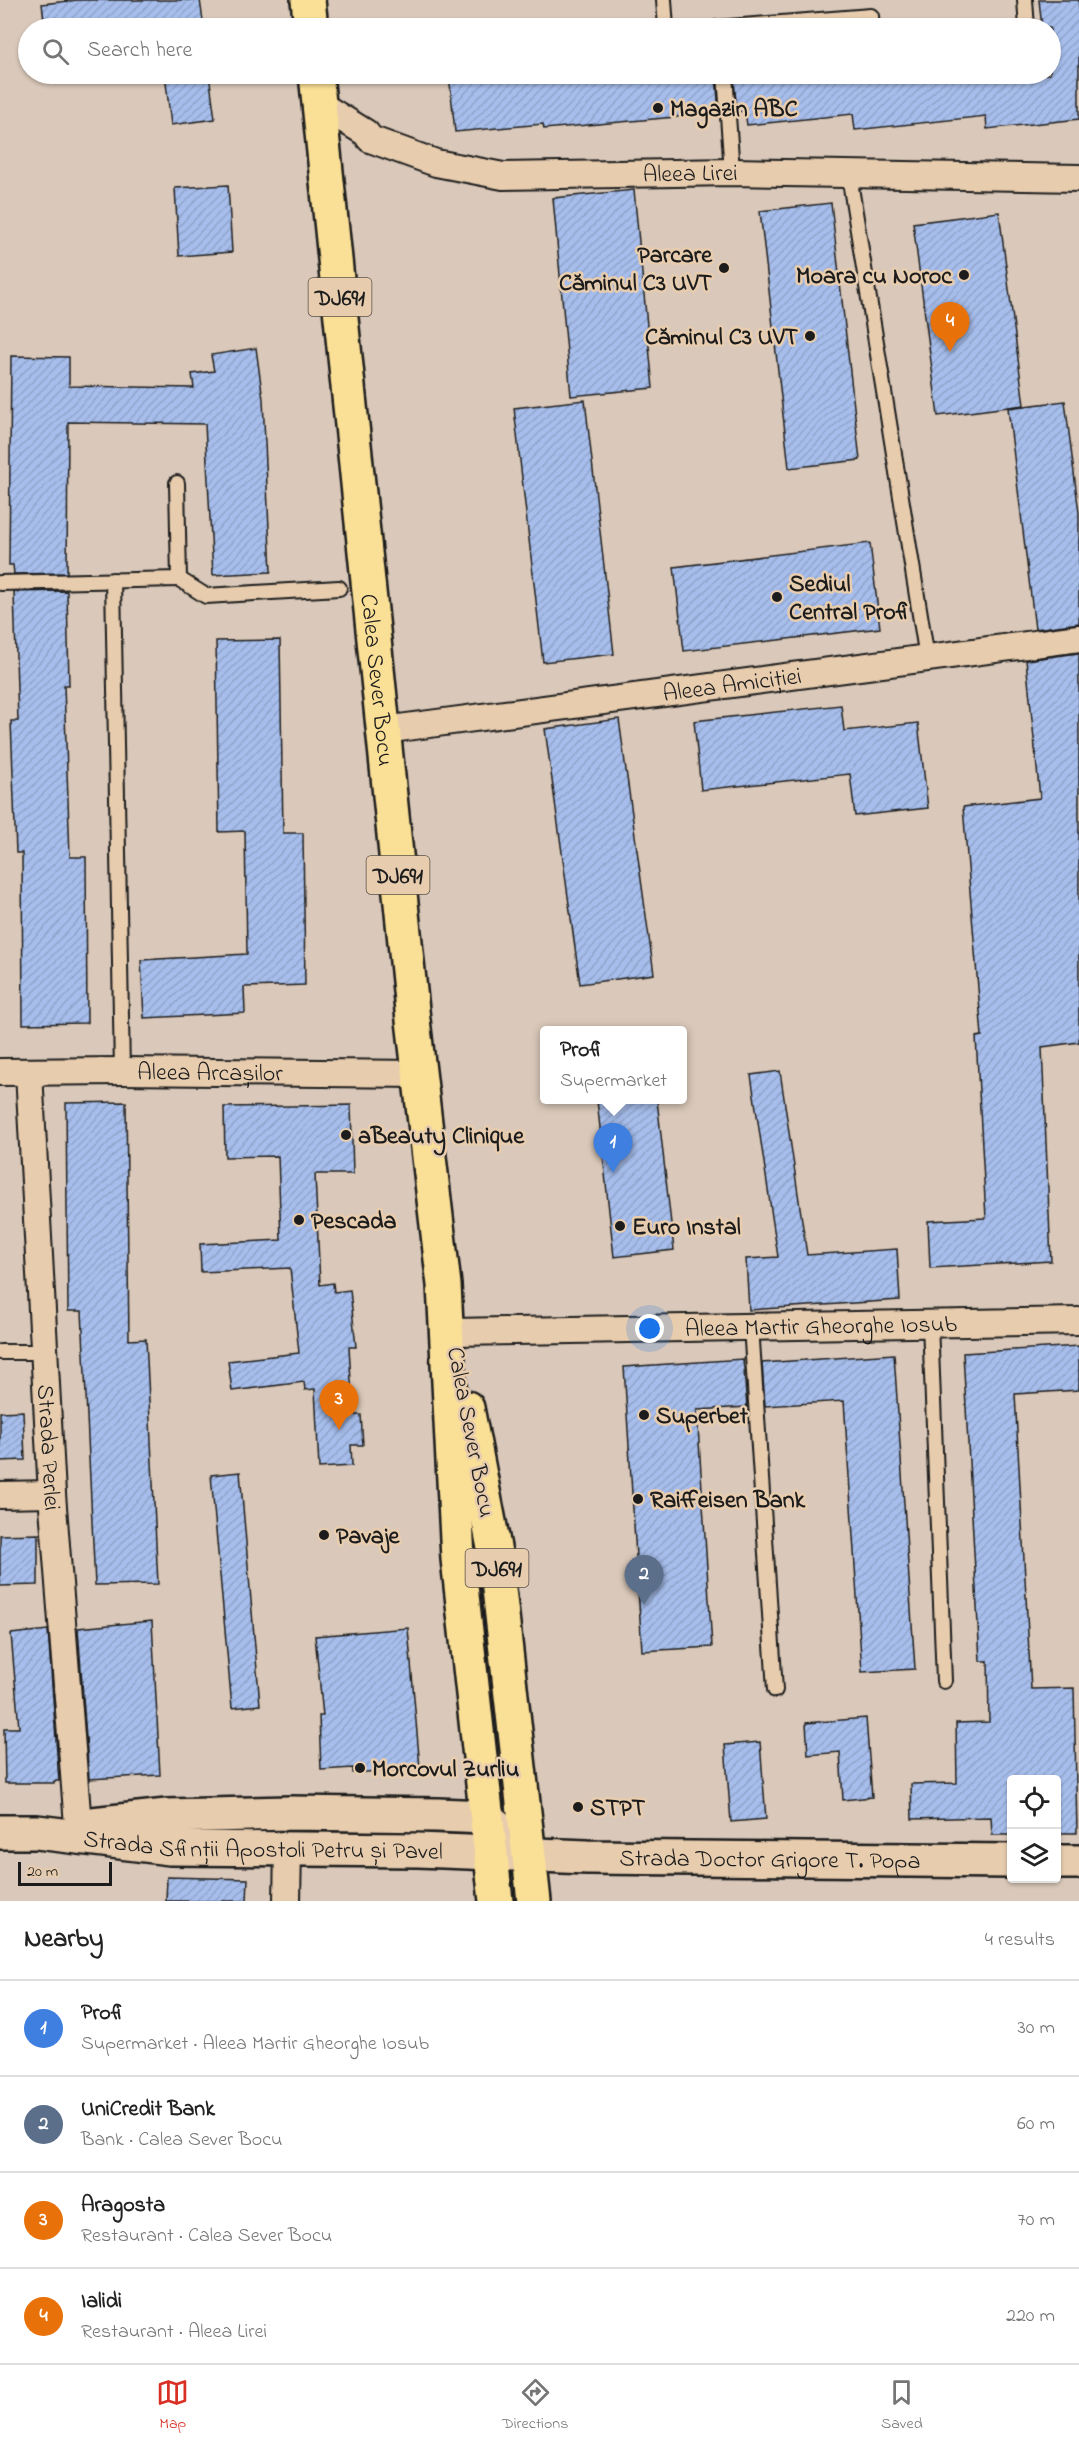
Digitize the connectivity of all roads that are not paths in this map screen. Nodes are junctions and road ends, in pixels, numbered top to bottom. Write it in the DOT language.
graph roads {
  1 [pos="308,0"];
  2 [pos="664,0"];
  3 [pos="1025,0"];
  4 [pos="310,18"];
  5 [pos="665,18"];
  6 [pos="846,18"];
  7 [pos="871,18"];
  8 [pos="1026,18"];
  9 [pos="726,84"];
  10 [pos="318,89"];
  11 [pos="732,172"];
  12 [pos="849,175"];
  13 [pos="1079,178"];
  14 [pos="177,483"];
  15 [pos="179,579"];
  16 [pos="113,580"];
  17 [pos="0,583"];
  18 [pos="339,588"];
  19 [pos="1079,638"];
  20 [pos="927,658"];
  21 [pos="384,730"];
  22 [pos="122,1071"];
  23 [pos="0,1072"];
  24 [pos="29,1072"];
  25 [pos="420,1074"];
  26 [pos="444,1285"];
  27 [pos="1079,1321"];
  28 [pos="930,1323"];
  29 [pos="751,1326"];
  30 [pos="453,1332"];
  31 [pos="0,1352"];
  32 [pos="44,1352"];
  33 [pos="52,1494"];
  34 [pos="0,1495"];
  35 [pos="944,1681"];
  36 [pos="774,1690"];
  37 [pos="486,1817"];
  38 [pos="78,1825"];
  39 [pos="0,1832"];
  40 [pos="37,1832"];
  41 [pos="288,1848"];
  42 [pos="490,1852"];
  43 [pos="529,1853"];
  44 [pos="1007,1861"];
  45 [pos="1061,1862"];
  46 [pos="1079,1862"];
  47 [pos="287,1901"];
  48 [pos="496,1901"];
  49 [pos="534,1901"];
  1 -- 4 [label="main road"];
  2 -- 5 [label="lane"];
  3 -- 8 [label="lane"];
  6 -- 7 [label="lane"];
  9 -- 11 [label="lane"];
  10 -- 11 [label="street, Aleea Lirei"];
  10 -- 21 [label="main road, Calea Sever Bocu / DJ691"];
  11 -- 12 [label="street, Aleea Lirei"];
  12 -- 13 [label="street, Aleea Lirei"];
  12 -- 20 [label="lane"];
  14 -- 15 [label="lane"];
  15 -- 16 [label="lane"];
  15 -- 18 [label="lane"];
  16 -- 17 [label="lane"];
  16 -- 22 [label="lane"];
  19 -- 20 [label="street, Aleea Amiciției"];
  20 -- 21 [label="street, Aleea Amiciției"];
  21 -- 25 [label="main road, Calea Sever Bocu / DJ691"];
  22 -- 24 [label="street, Aleea Arcașilor"];
  22 -- 25 [label="street, Aleea Arcașilor"];
  23 -- 24 [label="street, Aleea Arcașilor"];
  24 -- 32 [label="street, Strada Perlei"];
  25 -- 26 [label="main road, Calea Sever Bocu / DJ691"];
  26 -- 30 [label="main road, Calea Sever Bocu / DJ691"];
  26 -- 37 [label="main road, Calea Sever Bocu / DJ691"];
  27 -- 28 [label="street, Aleea Martir Gheorghe Iosub"];
  28 -- 29 [label="street, Aleea Martir Gheorghe Iosub"];
  28 -- 35 [label="lane"];
  29 -- 30 [label="street, Aleea Martir Gheorghe Iosub"];
  29 -- 36 [label="lane"];
  30 -- 43 [label="main road, Calea Sever Bocu / DJ691"];
  31 -- 32 [label="lane"];
  32 -- 33 [label="street, Strada Perlei"];
  33 -- 34 [label="street"];
  33 -- 38 [label="street, Strada Perlei"];
  37 -- 38 [label="main road, Strada Sfinții Apostoli Petru și Pavel"];
  37 -- 42 [label="main road, Calea Sever Bocu / DJ691"];
  37 -- 43 [label="main road"];
  38 -- 40 [label="main road, Strada Sfinții Apostoli Petru și Pavel"];
  39 -- 40 [label="main road, Strada Sfinții Apostoli Petru și Pavel"];
  40 -- 41 [label="main road, Strada Sfinții Apostoli Petru și Pavel"];
  41 -- 42 [label="main road, Strada Sfinții Apostoli Petru și Pavel"];
  41 -- 47 [label="street"];
  42 -- 43 [label="main road, Strada Sfinții Apostoli Petru și Pavel"];
  42 -- 48 [label="main road, Calea Sever Bocu / DJ691"];
  43 -- 44 [label="main road, Strada Doctor Grigore T. Popa"];
  43 -- 49 [label="main road, Calea Sever Bocu / DJ691"];
  45 -- 46 [label="main road"];
}
